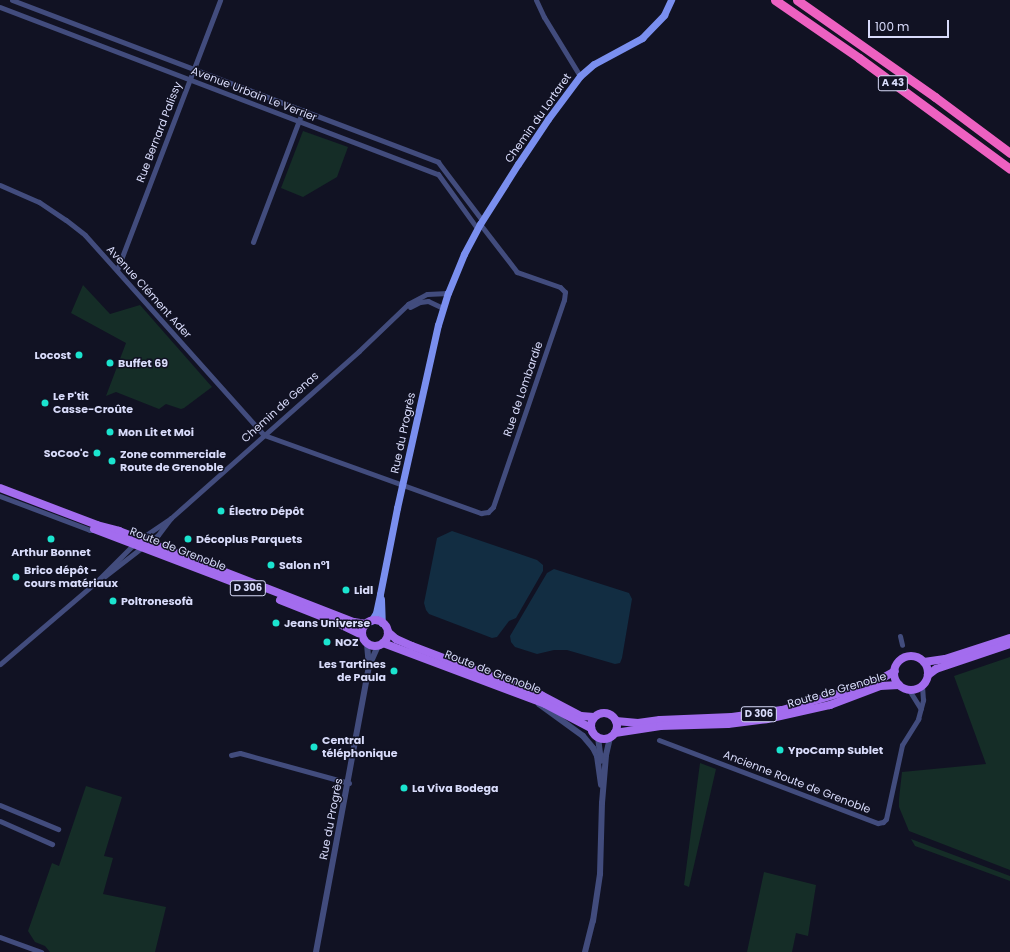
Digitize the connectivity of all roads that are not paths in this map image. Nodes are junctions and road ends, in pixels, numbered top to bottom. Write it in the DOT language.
graph roads {
  1 [pos="12,0"];
  2 [pos="220,0"];
  3 [pos="536,0"];
  4 [pos="671,0"];
  5 [pos="775,0"];
  6 [pos="797,0"];
  7 [pos="0,7"];
  8 [pos="194,68"];
  9 [pos="580,76"];
  10 [pos="190,80"];
  11 [pos="303,110"];
  12 [pos="299,122"];
  13 [pos="1010,153"];
  14 [pos="1010,169"];
  15 [pos="0,185"];
  16 [pos="480,224"];
  17 [pos="253,242"];
  18 [pos="117,270"];
  19 [pos="454,279"];
  20 [pos="448,294"];
  21 [pos="443,308"];
  22 [pos="402,312"];
  23 [pos="264,435"];
  24 [pos="0,484"];
  25 [pos="403,485"];
  26 [pos="0,488"];
  27 [pos="0,492"];
  28 [pos="0,496"];
  29 [pos="171,518"];
  30 [pos="96,530"];
  31 [pos="119,531"];
  32 [pos="141,544"];
  33 [pos="94,584"];
  34 [pos="380,594"];
  35 [pos="369,623"];
  36 [pos="382,623"];
  37 [pos="388,632"];
  38 [pos="362,635"];
  39 [pos="900,636"];
  40 [pos="1010,638"];
  41 [pos="367,644"];
  42 [pos="1010,644"];
  43 [pos="381,645"];
  44 [pos="902,645"];
  45 [pos="924,662"];
  46 [pos="0,664"];
  47 [pos="370,666"];
  48 [pos="895,671"];
  49 [pos="928,675"];
  50 [pos="899,684"];
  51 [pos="922,686"];
  52 [pos="909,690"];
  53 [pos="530,699"];
  54 [pos="921,709"];
  55 [pos="594,717"];
  56 [pos="616,721"];
  57 [pos="591,728"];
  58 [pos="612,735"];
  59 [pos="598,737"];
  60 [pos="659,740"];
  61 [pos="231,755"];
  62 [pos="349,784"];
  63 [pos="602,797"];
  64 [pos="0,805"];
  65 [pos="0,821"];
  66 [pos="58,829"];
  67 [pos="52,844"];
  68 [pos="0,937"];
  69 [pos="41,952"];
  70 [pos="316,952"];
  71 [pos="586,952"];
  1 -- 8 [label="street, Avenue Urbain Le Verrier"];
  2 -- 8 [label="street, Rue Bernard Palissy"];
  3 -- 9 [label="street"];
  4 -- 9 [label="main road, Chemin du Lortaret"];
  5 -- 14 [label="highway, A 43"];
  6 -- 13 [label="highway, A 43"];
  7 -- 10 [label="street, Avenue Urbain Le Verrier"];
  8 -- 10 [label="street, Rue Bernard Palissy"];
  8 -- 11 [label="street, Avenue Urbain Le Verrier"];
  9 -- 16 [label="main road, Chemin du Lortaret"];
  10 -- 12 [label="street, Avenue Urbain Le Verrier"];
  10 -- 18 [label="street, Rue Bernard Palissy"];
  11 -- 12 [label="street"];
  11 -- 16 [label="street, Avenue Urbain Le Verrier"];
  12 -- 16 [label="street, Avenue Urbain Le Verrier"];
  12 -- 17 [label="street"];
  15 -- 18 [label="street, Avenue Clément Ader"];
  16 -- 19 [label="main road, Chemin du Lortaret"];
  16 -- 25 [label="street, Rue de Lombardie"];
  18 -- 23 [label="street, Avenue Clément Ader"];
  19 -- 20 [label="main road, Rue du Progrès"];
  20 -- 21 [label="main road, Rue du Progrès"];
  20 -- 22 [label="street, Chemin de Genas"];
  21 -- 22 [label="street, Chemin de Genas"];
  21 -- 25 [label="main road, Rue du Progrès"];
  22 -- 23 [label="street, Chemin de Genas"];
  23 -- 25 [label="street, Rue de Lombardie"];
  23 -- 29 [label="street, Chemin de Genas"];
  24 -- 31 [label="street, Route de Grenoble"];
  25 -- 34 [label="main road, Rue du Progrès"];
  26 -- 31 [label="main road, Route de Grenoble / D 306"];
  27 -- 30 [label="main road, Route de Grenoble / D 306"];
  28 -- 30 [label="street, Route de Grenoble"];
  29 -- 32 [label="street, Chemin de Genas"];
  29 -- 32 [label="street, Chemin de Genas"];
  30 -- 32 [label="main road, Route de Grenoble / D 306"];
  31 -- 32 [label="main road, Route de Grenoble / D 306"];
  32 -- 33 [label="street, Chemin de Genas"];
  32 -- 33 [label="street, Chemin de Genas"];
  32 -- 35 [label="main road, Route de Grenoble / D 306"];
  32 -- 38 [label="main road, Route de Grenoble / D 306"];
  33 -- 46 [label="street, Chemin de Genas"];
  34 -- 35 [label="main road, Rue du Progrès"];
  34 -- 36 [label="main road, Rue du Progrès"];
  35 -- 36 [label="main road"];
  35 -- 38 [label="main road"];
  36 -- 37 [label="main road"];
  37 -- 43 [label="main road"];
  37 -- 55 [label="main road, Route de Grenoble"];
  38 -- 41 [label="main road"];
  39 -- 44 [label="street"];
  40 -- 45 [label="main road"];
  41 -- 43 [label="main road"];
  41 -- 47 [label="street, Rue du Progrès"];
  42 -- 49 [label="main road"];
  43 -- 47 [label="street, Rue du Progrès"];
  43 -- 53 [label="main road, Route de Grenoble"];
  45 -- 48 [label="main road"];
  45 -- 49 [label="main road"];
  47 -- 62 [label="street, Rue du Progrès"];
  48 -- 50 [label="main road"];
  48 -- 56 [label="main road, Route de Grenoble / D 306"];
  49 -- 51 [label="main road"];
  50 -- 52 [label="main road"];
  50 -- 58 [label="main road, Route de Grenoble / D 306"];
  51 -- 52 [label="main road"];
  51 -- 54 [label="street, Ancienne Route de Grenoble"];
  52 -- 54 [label="street"];
  53 -- 57 [label="main road, Route de Grenoble"];
  53 -- 63 [label="street"];
  54 -- 60 [label="street, Ancienne Route de Grenoble"];
  55 -- 56 [label="main road"];
  55 -- 57 [label="main road"];
  56 -- 58 [label="main road"];
  57 -- 59 [label="main road"];
  58 -- 59 [label="main road"];
  58 -- 63 [label="street"];
  59 -- 63 [label="street"];
  61 -- 62 [label="street"];
  62 -- 70 [label="street, Rue du Progrès"];
  63 -- 71 [label="street"];
  64 -- 66 [label="street"];
  65 -- 67 [label="street"];
  68 -- 69 [label="street"];
}
